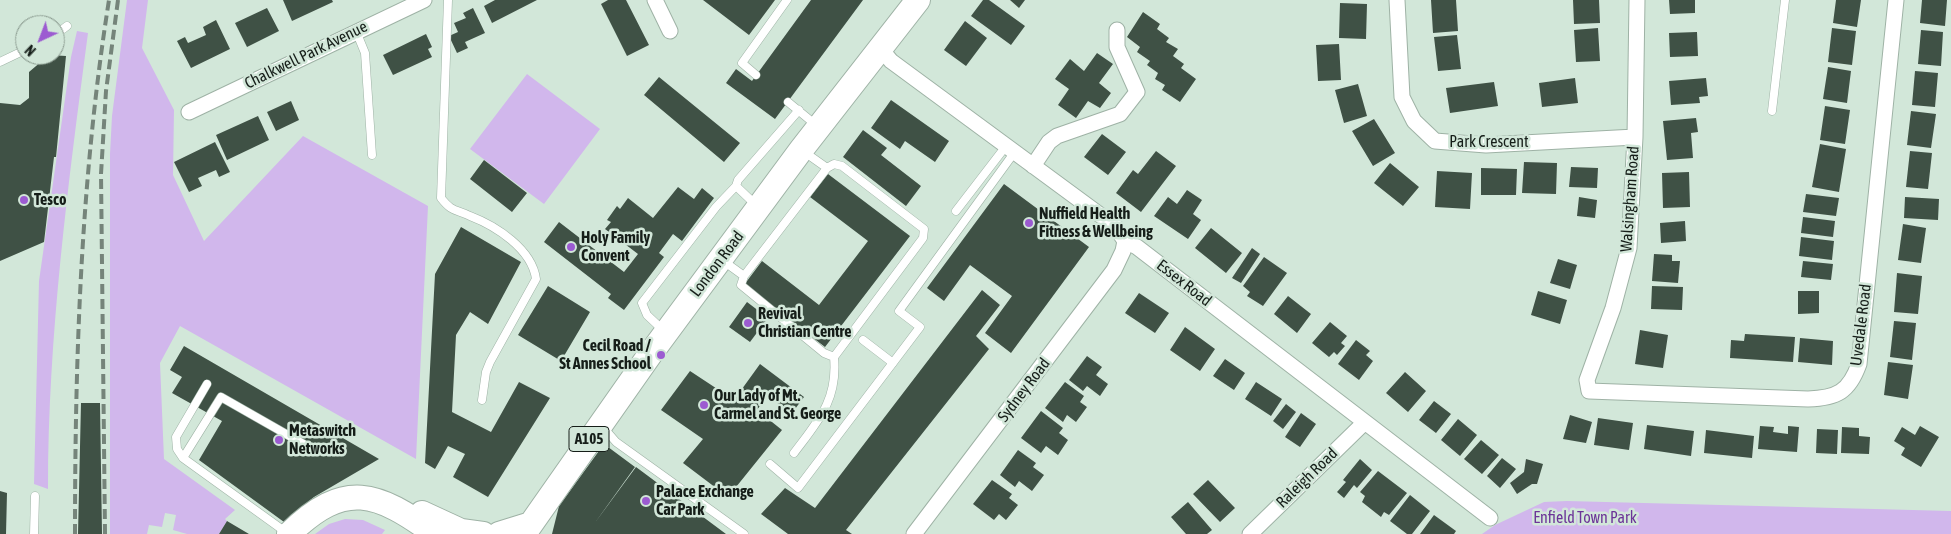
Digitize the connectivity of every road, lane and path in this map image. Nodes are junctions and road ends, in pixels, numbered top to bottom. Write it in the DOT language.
graph roads {
  1 [pos="424,0"];
  2 [pos="448,0"];
  3 [pos="655,0"];
  4 [pos="787,0"];
  5 [pos="918,0"];
  6 [pos="1396,0"];
  7 [pos="1637,0"];
  8 [pos="1785,0"];
  9 [pos="1896,0"];
  10 [pos="670,30"];
  11 [pos="1117,30"];
  12 [pos="356,31"];
  13 [pos="881,49"];
  14 [pos="15,55"];
  15 [pos="0,62"];
  16 [pos="756,75"];
  17 [pos="788,102"];
  18 [pos="799,110"];
  19 [pos="1772,111"];
  20 [pos="189,112"];
  21 [pos="819,128"];
  22 [pos="1635,136"];
  23 [pos="1010,149"];
  24 [pos="801,150"];
  25 [pos="372,155"];
  26 [pos="1033,166"];
  27 [pos="826,168"];
  28 [pos="736,186"];
  29 [pos="759,207"];
  30 [pos="956,211"];
  31 [pos="1125,241"];
  32 [pos="721,259"];
  33 [pos="744,276"];
  34 [pos="666,333"];
  35 [pos="863,340"];
  36 [pos="834,357"];
  37 [pos="893,364"];
  38 [pos="206,384"];
  39 [pos="1589,391"];
  40 [pos="482,400"];
  41 [pos="1364,422"];
  42 [pos="599,436"];
  43 [pos="616,442"];
  44 [pos="308,446"];
  45 [pos="794,453"];
  46 [pos="183,458"];
  47 [pos="770,464"];
  48 [pos="35,496"];
  49 [pos="403,511"];
  50 [pos="1490,518"];
  51 [pos="526,530"];
  52 [pos="34,534"];
  53 [pos="289,534"];
  54 [pos="435,534"];
  55 [pos="484,534"];
  56 [pos="499,534"];
  57 [pos="744,534"];
  58 [pos="914,534"];
  59 [pos="1250,534"];
  1 -- 12 [label="street, Chalkwell Park Avenue"];
  2 -- 40 [label="lane"];
  3 -- 10 [label="street"];
  4 -- 16 [label="lane"];
  5 -- 13 [label="main road, London Road / A105"];
  6 -- 22 [label="street, Park Crescent"];
  7 -- 22 [label="street, Walsingham Road"];
  8 -- 19 [label="lane"];
  9 -- 39 [label="street, Uvedale Road"];
  11 -- 26 [label="street"];
  12 -- 20 [label="street, Chalkwell Park Avenue"];
  12 -- 25 [label="lane"];
  13 -- 21 [label="main road, London Road / A105"];
  13 -- 23 [label="street, Essex Road"];
  14 -- 15 [label="lane"];
  17 -- 18 [label="lane"];
  18 -- 21 [label="lane"];
  18 -- 28 [label="lane"];
  21 -- 24 [label="main road, London Road / A105"];
  22 -- 39 [label="street, Walsingham Road"];
  23 -- 26 [label="street, Essex Road"];
  23 -- 30 [label="lane"];
  23 -- 37 [label="lane"];
  24 -- 27 [label="lane"];
  24 -- 29 [label="main road, London Road / A105"];
  26 -- 31 [label="street, Essex Road"];
  27 -- 33 [label="lane"];
  27 -- 36 [label="lane"];
  28 -- 29 [label="lane"];
  28 -- 34 [label="lane"];
  29 -- 32 [label="main road, London Road / A105"];
  31 -- 41 [label="street, Essex Road"];
  31 -- 58 [label="street, Sydney Road"];
  32 -- 33 [label="lane"];
  32 -- 34 [label="main road, London Road / A105"];
  33 -- 36 [label="lane"];
  34 -- 42 [label="main road, London Road / A105"];
  35 -- 37 [label="lane"];
  36 -- 45 [label="lane"];
  37 -- 47 [label="lane"];
  38 -- 46 [label="lane"];
  41 -- 50 [label="street, Essex Road"];
  41 -- 59 [label="street, Raleigh Road"];
  42 -- 43 [label="lane"];
  42 -- 43 [label="lane"];
  42 -- 51 [label="main road, London Road / A105"];
  43 -- 57 [label="lane"];
  44 -- 46 [label="lane"];
  46 -- 53 [label="lane"];
  48 -- 52 [label="lane"];
  49 -- 53 [label="main road"];
  49 -- 54 [label="main road"];
  49 -- 55 [label="main road"];
  51 -- 56 [label="main road"];
}
